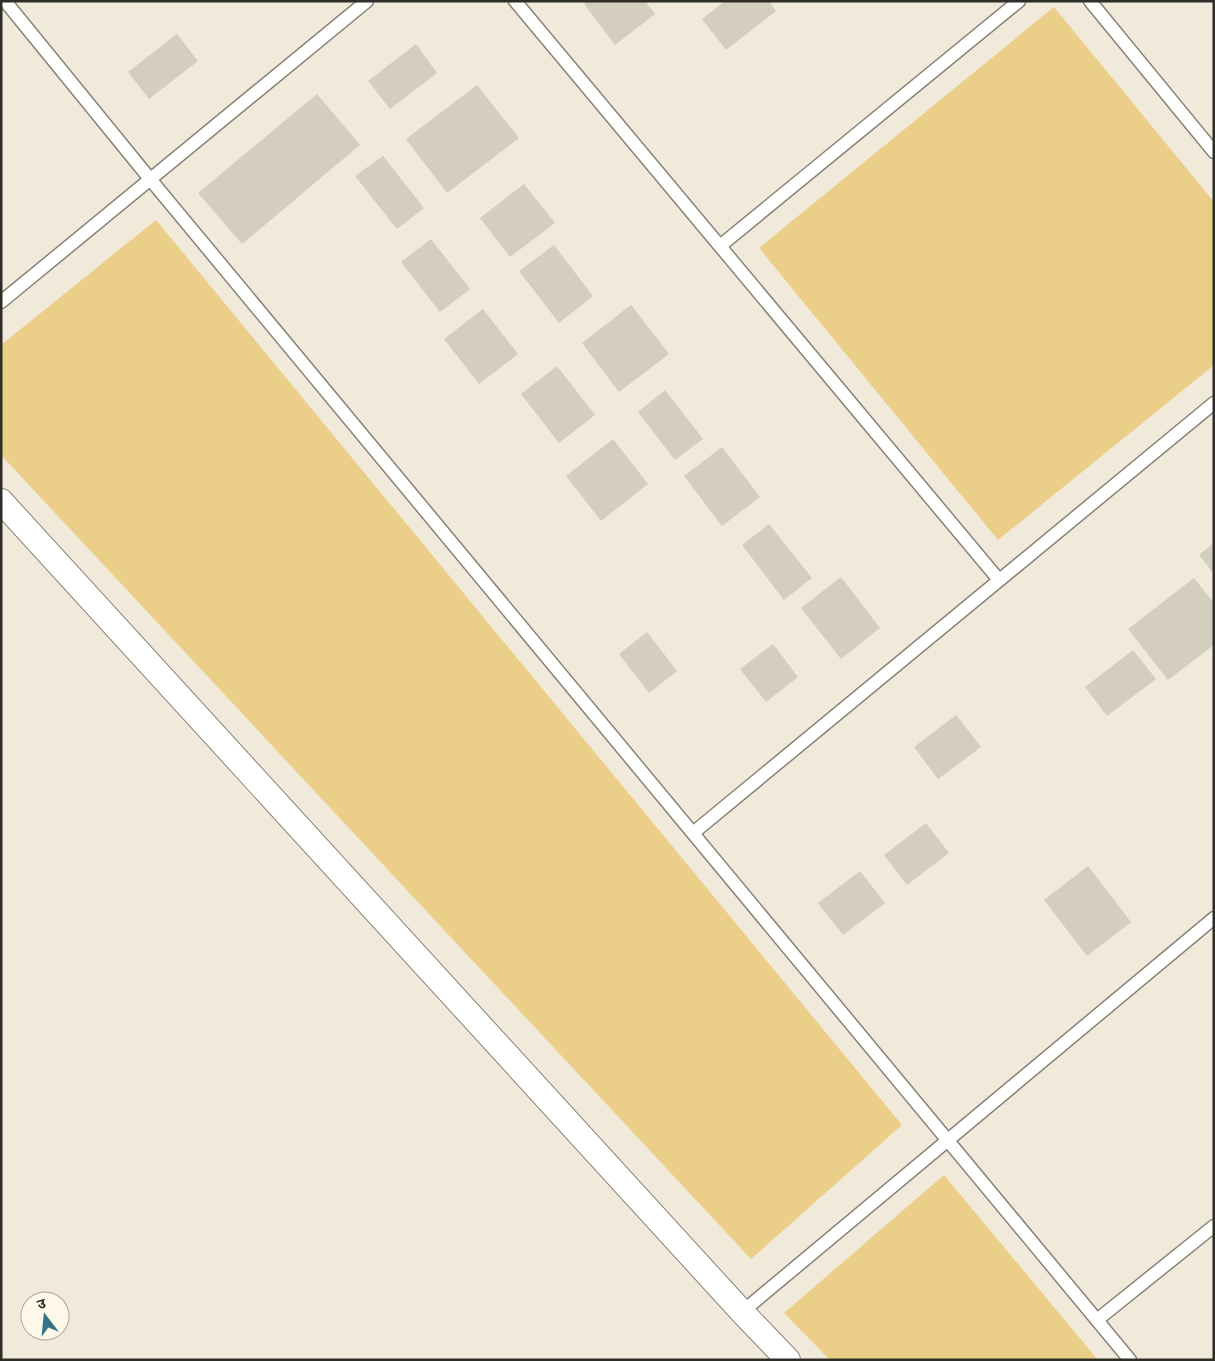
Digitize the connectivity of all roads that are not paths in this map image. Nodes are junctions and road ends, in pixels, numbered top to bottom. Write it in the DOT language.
graph roads {
  1 [pos="5,1"];
  2 [pos="367,1"];
  3 [pos="515,1"];
  4 [pos="1019,1"];
  5 [pos="1090,1"];
  6 [pos="1214,152"];
  7 [pos="150,179"];
  8 [pos="720,246"];
  9 [pos="1,302"];
  10 [pos="1214,403"];
  11 [pos="1,501"];
  12 [pos="999,580"];
  13 [pos="693,833"];
  14 [pos="1214,918"];
  15 [pos="948,1140"];
  16 [pos="1214,1226"];
  17 [pos="742,1312"];
  18 [pos="1097,1320"];
  19 [pos="788,1360"];
  20 [pos="1130,1360"];
  1 -- 7 [label="lane"];
  2 -- 7 [label="lane"];
  3 -- 8 [label="lane"];
  4 -- 8 [label="lane"];
  5 -- 6 [label="lane"];
  7 -- 9 [label="lane"];
  7 -- 13 [label="lane"];
  8 -- 12 [label="lane"];
  10 -- 12 [label="lane"];
  11 -- 17 [label="street"];
  12 -- 13 [label="lane"];
  13 -- 15 [label="lane"];
  14 -- 15 [label="lane"];
  15 -- 17 [label="lane"];
  15 -- 18 [label="lane"];
  16 -- 18 [label="lane"];
  17 -- 19 [label="street"];
  18 -- 20 [label="lane"];
}
